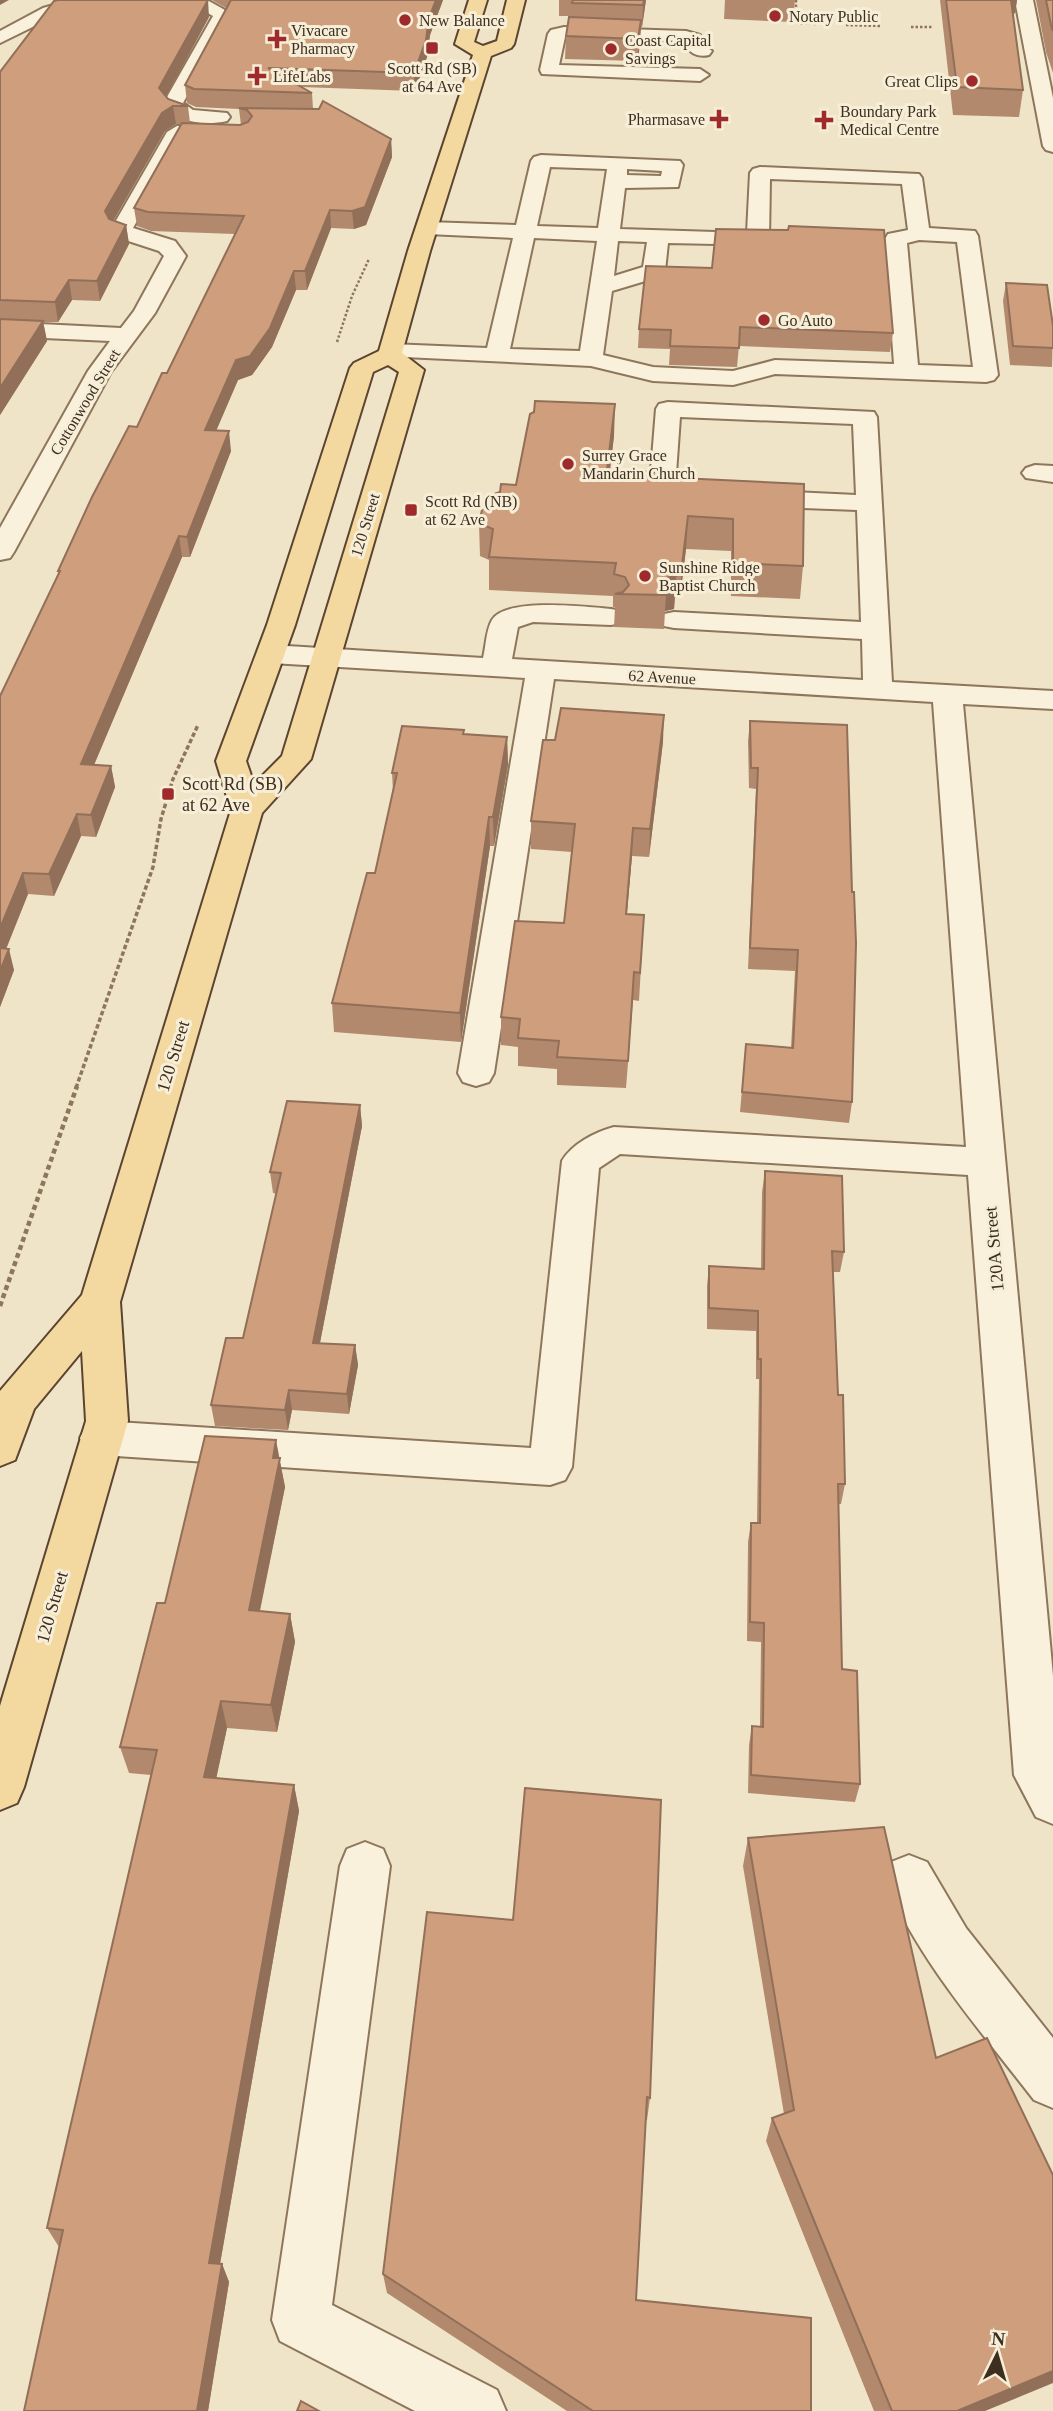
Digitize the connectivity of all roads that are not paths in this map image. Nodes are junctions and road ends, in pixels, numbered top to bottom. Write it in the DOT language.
graph roads {
  1 [pos="194,0"];
  2 [pos="478,0"];
  3 [pos="516,0"];
  4 [pos="1024,0"];
  5 [pos="86,1"];
  6 [pos="0,38"];
  7 [pos="703,51"];
  8 [pos="483,53"];
  9 [pos="700,75"];
  10 [pos="1053,146"];
  11 [pos="427,228"];
  12 [pos="525,232"];
  13 [pos="919,234"];
  14 [pos="608,235"];
  15 [pos="658,237"];
  16 [pos="868,238"];
  17 [pos="895,239"];
  18 [pos="601,288"];
  19 [pos="0,329"];
  20 [pos="125,335"];
  21 [pos="390,353"];
  22 [pos="497,355"];
  23 [pos="591,359"];
  24 [pos="907,372"];
  25 [pos="870,503"];
  26 [pos="7,525"];
  27 [pos="0,552"];
  28 [pos="611,617"];
  29 [pos="674,620"];
  30 [pos="876,631"];
  31 [pos="271,654"];
  32 [pos="326,657"];
  33 [pos="496,667"];
  34 [pos="541,670"];
  35 [pos="878,690"];
  36 [pos="947,694"];
  37 [pos="1053,699"];
  38 [pos="247,810"];
  39 [pos="476,1073"];
  40 [pos="986,1162"];
  41 [pos="100,1302"];
  42 [pos="101,1438"];
  43 [pos="0,1448"];
  44 [pos="0,1787"];
  45 [pos="1053,1801"];
  46 [pos="365,1866"];
  47 [pos="909,1878"];
  48 [pos="1053,2081"];
  49 [pos="476,2411"];
  1 -- 20 [label="street, Cottonwood Street"];
  2 -- 8 [label="main road"];
  3 -- 8 [label="main road"];
  4 -- 10 [label="street"];
  5 -- 6 [label="street"];
  7 -- 9 [label="street"];
  8 -- 11 [label="main road"];
  11 -- 12 [label="street"];
  11 -- 21 [label="main road"];
  12 -- 14 [label="street"];
  12 -- 14 [label="street"];
  12 -- 22 [label="street"];
  13 -- 15 [label="street"];
  13 -- 17 [label="street"];
  13 -- 24 [label="street"];
  14 -- 15 [label="street"];
  14 -- 18 [label="street"];
  15 -- 18 [label="street"];
  16 -- 17 [label="street"];
  17 -- 24 [label="street"];
  18 -- 23 [label="street"];
  19 -- 20 [label="street"];
  20 -- 26 [label="street, Cottonwood Street"];
  21 -- 22 [label="street"];
  21 -- 31 [label="main road"];
  21 -- 32 [label="main road, 120 Street"];
  22 -- 23 [label="street"];
  23 -- 24 [label="street"];
  25 -- 25 [label="street"];
  25 -- 30 [label="street"];
  26 -- 27 [label="street, Cottonwood Street"];
  28 -- 33 [label="street"];
  29 -- 30 [label="street"];
  30 -- 35 [label="street"];
  31 -- 32 [label="street, 62 Avenue"];
  31 -- 38 [label="main road"];
  32 -- 33 [label="street, 62 Avenue"];
  32 -- 38 [label="main road, 120 Street"];
  33 -- 34 [label="street, 62 Avenue"];
  34 -- 35 [label="street, 62 Avenue"];
  34 -- 39 [label="street"];
  35 -- 36 [label="street, 62 Avenue"];
  36 -- 37 [label="street, 62 Avenue"];
  36 -- 40 [label="street, 120A Street"];
  38 -- 41 [label="main road, 120 Street"];
  40 -- 42 [label="street"];
  40 -- 45 [label="street, 120A Street"];
  41 -- 42 [label="main road, 120 Street"];
  41 -- 43 [label="main road, 120 Street"];
  42 -- 44 [label="main road, 120 Street"];
  46 -- 49 [label="street"];
  47 -- 48 [label="street"];
}
